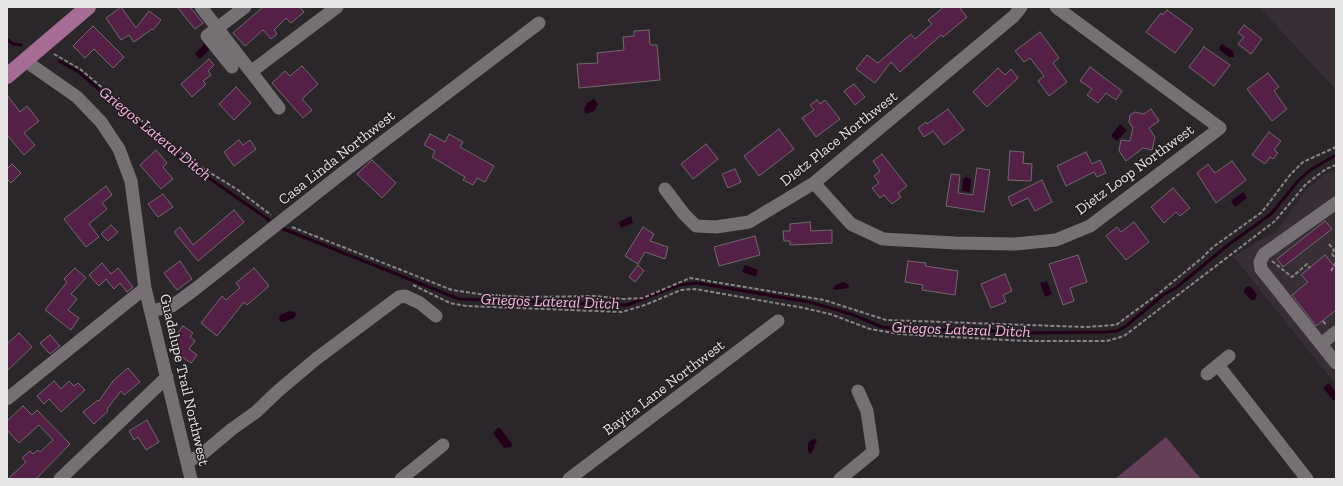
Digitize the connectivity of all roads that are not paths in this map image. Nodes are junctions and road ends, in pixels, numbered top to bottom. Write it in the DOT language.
graph roads {
  1 [pos="201,7"];
  2 [pos="245,7"];
  3 [pos="337,7"];
  4 [pos="1021,7"];
  5 [pos="1056,7"];
  6 [pos="84,8"];
  7 [pos="539,23"];
  8 [pos="218,27"];
  9 [pos="24,60"];
  10 [pos="232,67"];
  11 [pos="252,71"];
  12 [pos="7,76"];
  13 [pos="279,108"];
  14 [pos="814,183"];
  15 [pos="665,189"];
  16 [pos="1336,203"];
  17 [pos="145,288"];
  18 [pos="151,311"];
  19 [pos="436,316"];
  20 [pos="778,321"];
  21 [pos="1336,332"];
  22 [pos="1321,344"];
  23 [pos="1229,356"];
  24 [pos="1336,363"];
  25 [pos="1218,365"];
  26 [pos="1206,374"];
  27 [pos="167,377"];
  28 [pos="858,391"];
  29 [pos="7,399"];
  30 [pos="443,445"];
  31 [pos="187,462"];
  32 [pos="60,479"];
  33 [pos="191,479"];
  34 [pos="401,479"];
  35 [pos="569,479"];
  36 [pos="840,479"];
  37 [pos="1307,479"];
  1 -- 8 [label="street"];
  2 -- 8 [label="street"];
  3 -- 11 [label="street"];
  4 -- 14 [label="street, Dietz Place Northwest"];
  5 -- 14 [label="street, Dietz Loop Northwest"];
  6 -- 9 [label="main road"];
  7 -- 18 [label="street, Casa Linda Northwest"];
  8 -- 10 [label="street"];
  8 -- 11 [label="street"];
  9 -- 12 [label="main road"];
  9 -- 17 [label="street, Guadalupe Trail Northwest"];
  11 -- 13 [label="street"];
  14 -- 15 [label="street, Dietz Place Northwest"];
  16 -- 22 [label="street"];
  17 -- 18 [label="street, Guadalupe Trail Northwest"];
  17 -- 29 [label="street, Guadalupe Trail Northwest"];
  18 -- 27 [label="street, Guadalupe Trail Northwest"];
  19 -- 31 [label="street"];
  20 -- 35 [label="street, Bayita Lane Northwest"];
  21 -- 22 [label="street"];
  22 -- 24 [label="street"];
  23 -- 25 [label="street"];
  25 -- 26 [label="street"];
  25 -- 37 [label="street"];
  27 -- 31 [label="street, Guadalupe Trail Northwest"];
  27 -- 32 [label="street"];
  28 -- 36 [label="street"];
  30 -- 34 [label="street"];
  31 -- 33 [label="street, Guadalupe Trail Northwest"];
}
